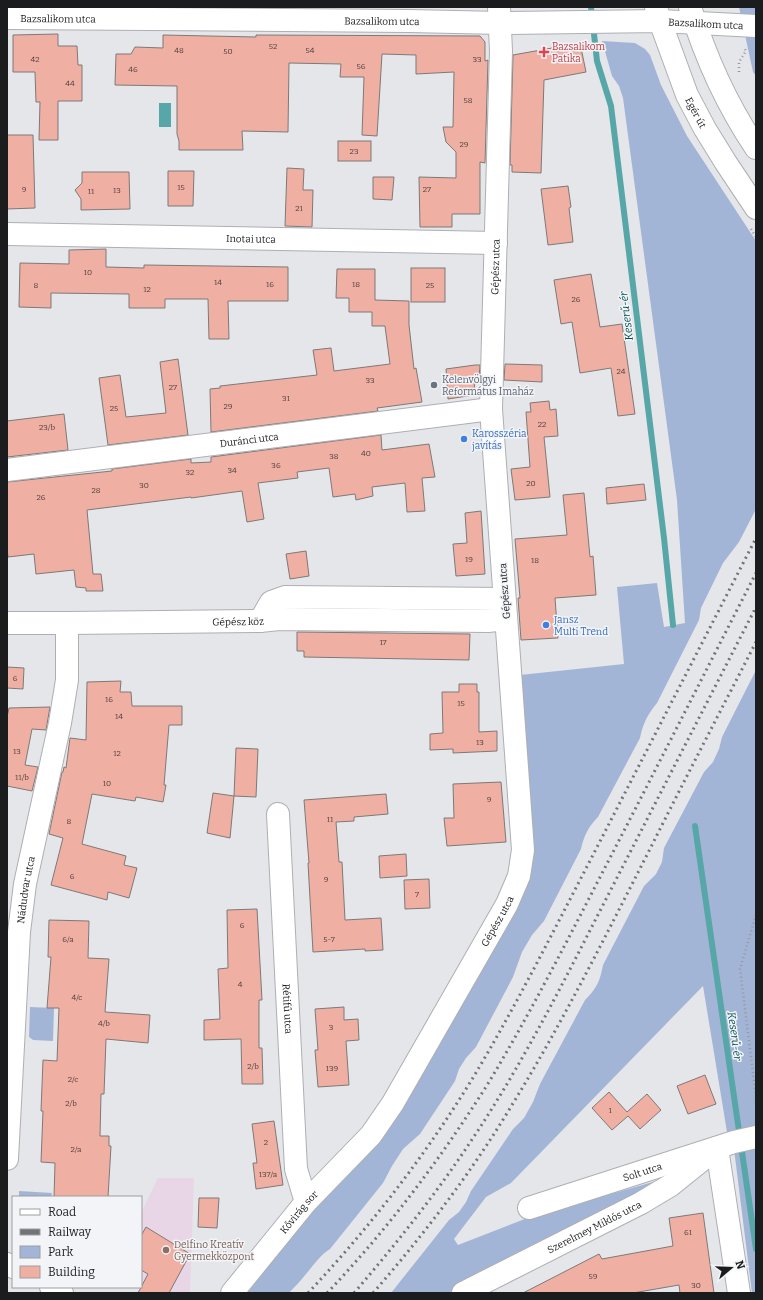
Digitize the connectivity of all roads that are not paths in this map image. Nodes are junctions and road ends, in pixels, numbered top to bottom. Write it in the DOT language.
graph roads {
  1 [pos="658,14"];
  2 [pos="500,15"];
  3 [pos="693,15"];
  4 [pos="7,18"];
  5 [pos="756,26"];
  6 [pos="756,148"];
  7 [pos="756,208"];
  8 [pos="7,234"];
  9 [pos="496,243"];
  10 [pos="491,409"];
  11 [pos="7,470"];
  12 [pos="505,609"];
  13 [pos="7,623"];
  14 [pos="67,623"];
  15 [pos="278,814"];
  16 [pos="371,1134"];
  17 [pos="756,1137"];
  18 [pos="725,1145"];
  19 [pos="7,1159"];
  20 [pos="306,1202"];
  21 [pos="529,1208"];
  22 [pos="53,1288"];
  23 [pos="62,1293"];
  24 [pos="232,1293"];
  25 [pos="463,1293"];
  26 [pos="739,1293"];
  1 -- 2 [label="street, Bazsalikom utca"];
  1 -- 3 [label="street, Bazsalikom utca"];
  1 -- 7 [label="street, Egér út"];
  2 -- 4 [label="street, Bazsalikom utca"];
  2 -- 9 [label="street, Gépész utca"];
  3 -- 5 [label="street, Bazsalikom utca"];
  3 -- 6 [label="street"];
  8 -- 9 [label="street, Inotai utca"];
  9 -- 10 [label="street, Gépész utca"];
  10 -- 11 [label="street, Duránci utca"];
  10 -- 12 [label="street, Gépész utca"];
  12 -- 14 [label="street, Gépész köz"];
  12 -- 16 [label="street, Gépész utca"];
  13 -- 14 [label="street, Gépész köz"];
  14 -- 19 [label="street, Nádudvar utca"];
  15 -- 20 [label="street, Rétifű utca"];
  16 -- 20 [label="street, Kővirág sor"];
  17 -- 18 [label="street, Solt utca"];
  18 -- 21 [label="street, Solt utca"];
  18 -- 25 [label="street, Szerelmey Miklós utca"];
  18 -- 26 [label="street"];
  20 -- 24 [label="street, Kővirág sor"];
  22 -- 23 [label="street"];
}
